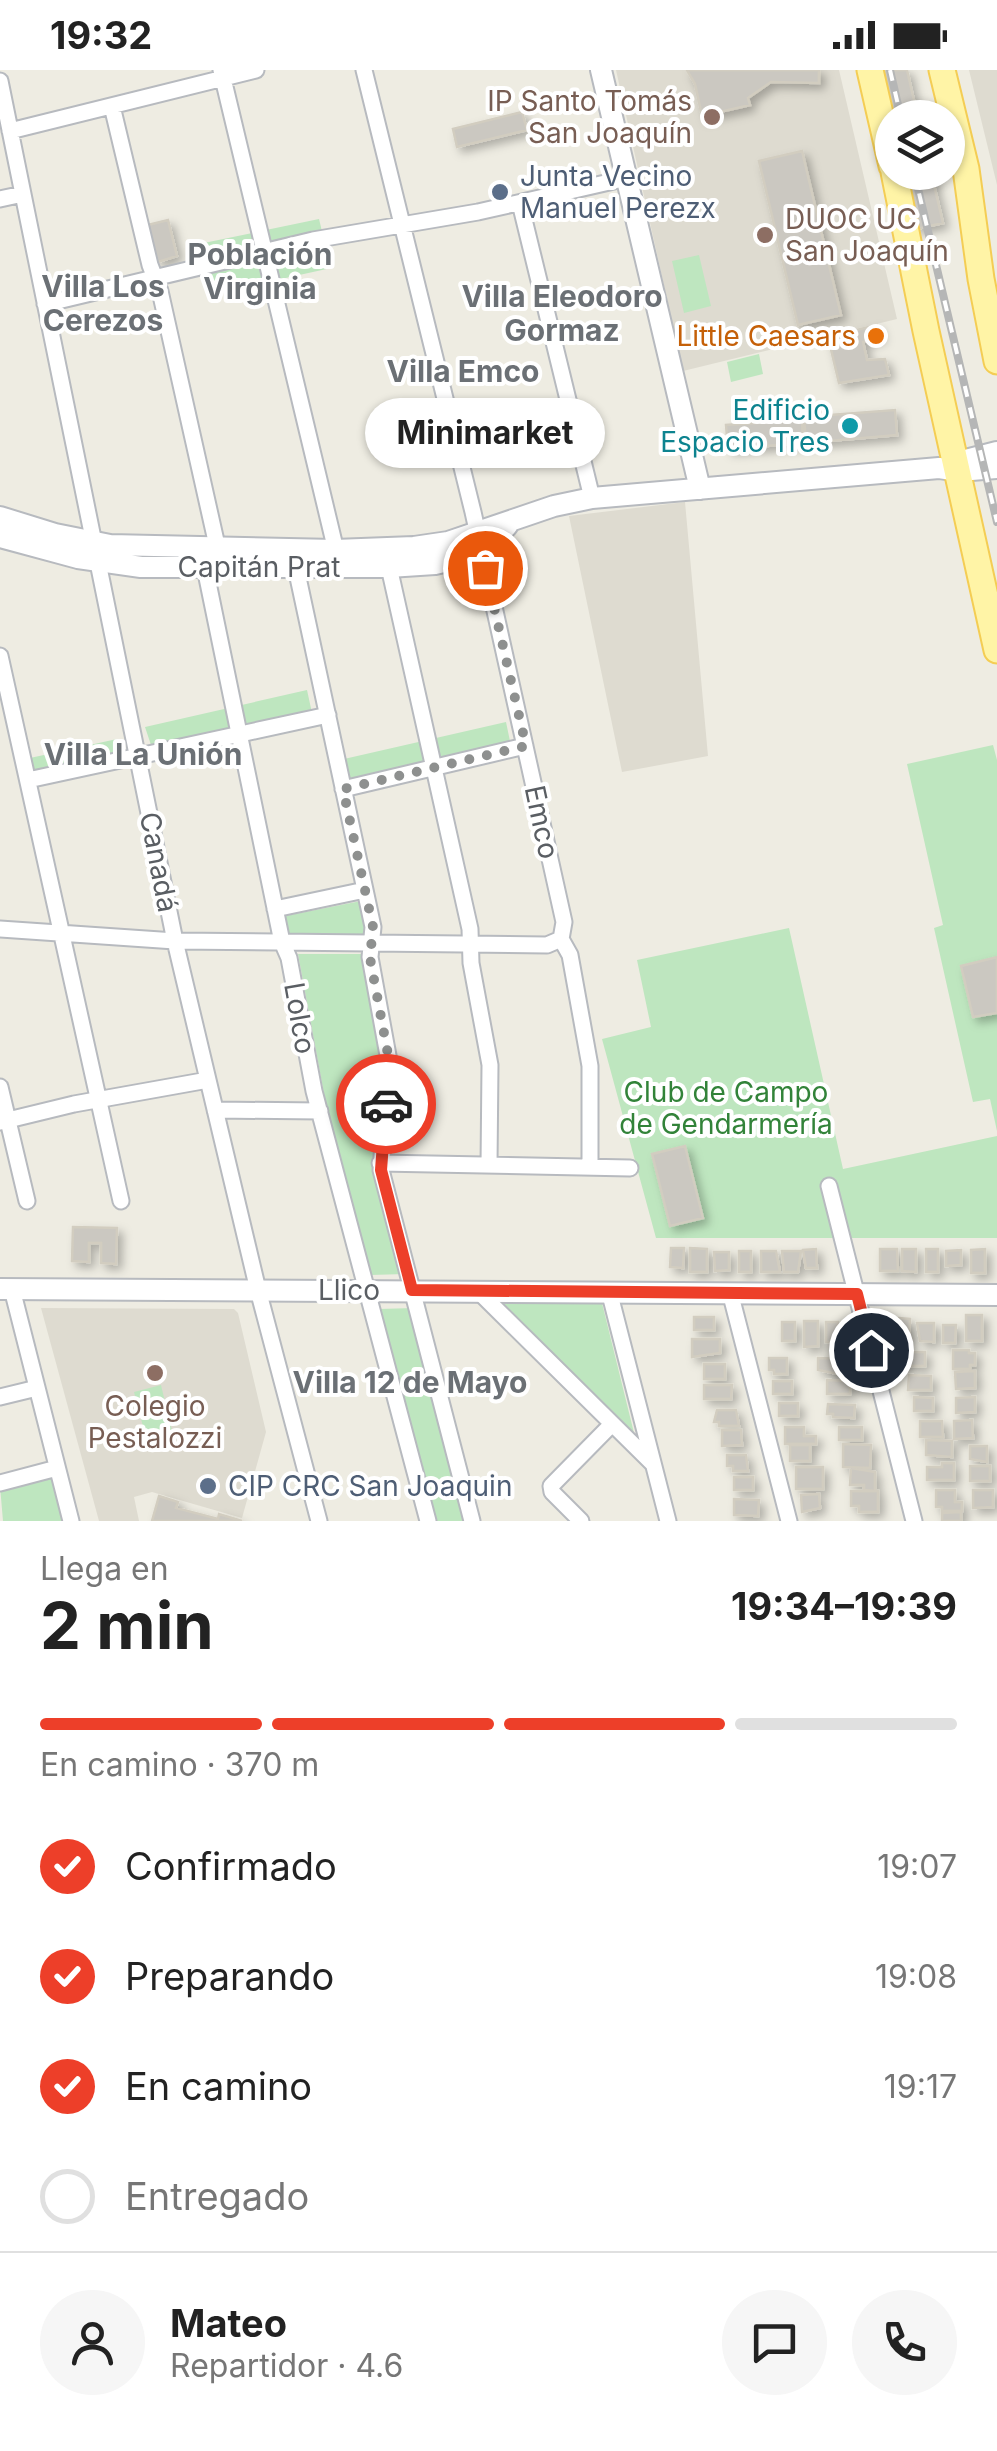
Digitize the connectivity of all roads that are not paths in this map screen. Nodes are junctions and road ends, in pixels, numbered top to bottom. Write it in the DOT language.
graph roads {
  1 [pos="256,70"];
  2 [pos="364,70"];
  3 [pos="602,70"];
  4 [pos="870,70"];
  5 [pos="942,70"];
  6 [pos="222,74"];
  7 [pos="0,81"];
  8 [pos="877,100"];
  9 [pos="112,106"];
  10 [pos="10,131"];
  11 [pos="626,178"];
  12 [pos="897,190"];
  13 [pos="23,194"];
  14 [pos="0,199"];
  15 [pos="520,204"];
  16 [pos="402,224"];
  17 [pos="265,251"];
  18 [pos="155,278"];
  19 [pos="45,304"];
  20 [pos="997,362"];
  21 [pos="997,452"];
  22 [pos="955,466"];
  23 [pos="997,468"];
  24 [pos="700,489"];
  25 [pos="592,498"];
  26 [pos="0,516"];
  27 [pos="0,536"];
  28 [pos="479,542"];
  29 [pos="218,550"];
  30 [pos="96,553"];
  31 [pos="338,559"];
  32 [pos="389,567"];
  33 [pos="205,568"];
  34 [pos="296,568"];
  35 [pos="997,650"];
  36 [pos="0,656"];
  37 [pos="6,708"];
  38 [pos="328,715"];
  39 [pos="239,733"];
  40 [pos="526,746"];
  41 [pos="137,755"];
  42 [pos="433,767"];
  43 [pos="28,780"];
  44 [pos="343,789"];
  45 [pos="365,890"];
  46 [pos="275,909"];
  47 [pos="0,929"];
  48 [pos="62,933"];
  49 [pos="562,940"];
  50 [pos="175,941"];
  51 [pos="282,942"];
  52 [pos="372,943"];
  53 [pos="470,944"];
  54 [pos="208,1080"];
  55 [pos="0,1088"];
  56 [pos="98,1099"];
  57 [pos="216,1110"];
  58 [pos="320,1111"];
  59 [pos="4,1121"];
  60 [pos="380,1162"];
  61 [pos="489,1165"];
  62 [pos="590,1167"];
  63 [pos="630,1168"];
  64 [pos="830,1186"];
  65 [pos="27,1201"];
  66 [pos="121,1201"];
  67 [pos="6,1289"];
  68 [pos="258,1290"];
  69 [pos="368,1290"];
  70 [pos="412,1290"];
  71 [pos="477,1290"];
  72 [pos="609,1291"];
  73 [pos="730,1292"];
  74 [pos="857,1294"];
  75 [pos="997,1295"];
  76 [pos="37,1388"];
  77 [pos="0,1397"];
  78 [pos="612,1424"];
  79 [pos="653,1464"];
  80 [pos="57,1468"];
  81 [pos="0,1483"];
  82 [pos="71,1521"];
  83 [pos="319,1521"];
  84 [pos="428,1521"];
  85 [pos="472,1521"];
  86 [pos="581,1521"];
  87 [pos="668,1521"];
  88 [pos="789,1521"];
  89 [pos="914,1521"];
  1 -- 6 [label="street"];
  2 -- 16 [label="street, Emco"];
  3 -- 11 [label="street"];
  4 -- 8 [label="main road"];
  5 -- 20 [label="main road"];
  6 -- 9 [label="street"];
  6 -- 17 [label="street"];
  7 -- 10 [label="street, Canadá"];
  9 -- 10 [label="street"];
  9 -- 18 [label="street"];
  10 -- 13 [label="street, Canadá"];
  11 -- 15 [label="street"];
  11 -- 24 [label="street"];
  12 -- 22 [label="main road"];
  13 -- 14 [label="street"];
  13 -- 19 [label="street, Canadá"];
  15 -- 16 [label="street"];
  15 -- 25 [label="street"];
  16 -- 17 [label="street"];
  16 -- 28 [label="street, Emco"];
  17 -- 18 [label="street"];
  17 -- 31 [label="street"];
  18 -- 19 [label="street"];
  18 -- 29 [label="street"];
  19 -- 30 [label="street, Canadá"];
  21 -- 22 [label="street"];
  22 -- 23 [label="street"];
  22 -- 24 [label="street, Capitán Prat"];
  22 -- 35 [label="main road"];
  24 -- 25 [label="street, Capitán Prat"];
  25 -- 28 [label="street, Capitán Prat"];
  26 -- 30 [label="street, Capitán Prat"];
  27 -- 30 [label="street, Capitán Prat"];
  28 -- 31 [label="street, Capitán Prat"];
  28 -- 32 [label="street, Capitán Prat"];
  28 -- 40 [label="street, Emco"];
  29 -- 30 [label="street, Capitán Prat"];
  29 -- 31 [label="street, Capitán Prat"];
  30 -- 33 [label="street, Capitán Prat"];
  30 -- 41 [label="street, Canadá"];
  31 -- 32 [label="street, Capitán Prat"];
  31 -- 34 [label="street, Capitán Prat"];
  32 -- 42 [label="street"];
  33 -- 34 [label="street, Capitán Prat"];
  33 -- 39 [label="street, Lolco"];
  34 -- 38 [label="street"];
  36 -- 37 [label="street"];
  37 -- 43 [label="street"];
  38 -- 39 [label="street"];
  38 -- 44 [label="street"];
  39 -- 41 [label="street"];
  39 -- 46 [label="street, Lolco"];
  40 -- 42 [label="street"];
  40 -- 49 [label="street, Emco"];
  41 -- 43 [label="street"];
  41 -- 50 [label="street, Canadá"];
  42 -- 44 [label="street"];
  42 -- 53 [label="street"];
  43 -- 48 [label="street"];
  44 -- 45 [label="street"];
  45 -- 46 [label="street"];
  45 -- 52 [label="street"];
  46 -- 51 [label="street, Lolco"];
  47 -- 48 [label="street"];
  48 -- 50 [label="street"];
  48 -- 56 [label="street"];
  49 -- 53 [label="street"];
  49 -- 62 [label="street, Emco"];
  50 -- 51 [label="street"];
  50 -- 54 [label="street, Canadá"];
  51 -- 52 [label="street"];
  51 -- 58 [label="street, Lolco"];
  52 -- 53 [label="street"];
  52 -- 60 [label="street"];
  53 -- 61 [label="street"];
  54 -- 56 [label="street"];
  54 -- 57 [label="street, Canadá"];
  55 -- 59 [label="street"];
  56 -- 59 [label="street"];
  56 -- 66 [label="street"];
  57 -- 58 [label="street"];
  57 -- 68 [label="street, Canadá"];
  58 -- 69 [label="street, Lolco"];
  59 -- 65 [label="street"];
  60 -- 61 [label="street"];
  60 -- 70 [label="street"];
  61 -- 62 [label="street"];
  62 -- 63 [label="street"];
  64 -- 74 [label="street"];
  67 -- 68 [label="street, Llico"];
  67 -- 76 [label="street"];
  68 -- 69 [label="street, Llico"];
  68 -- 83 [label="street, Canadá"];
  69 -- 70 [label="street, Llico"];
  69 -- 84 [label="street, Lolco"];
  70 -- 71 [label="street, Llico"];
  70 -- 85 [label="street"];
  71 -- 72 [label="street, Llico"];
  71 -- 78 [label="street"];
  72 -- 73 [label="street, Llico"];
  72 -- 79 [label="street"];
  73 -- 74 [label="street, Llico"];
  73 -- 88 [label="street"];
  74 -- 75 [label="street, Llico"];
  74 -- 89 [label="street"];
  76 -- 77 [label="street"];
  76 -- 80 [label="street"];
  78 -- 79 [label="street"];
  78 -- 86 [label="street"];
  79 -- 87 [label="street"];
  80 -- 81 [label="street"];
  80 -- 82 [label="street"];
}
